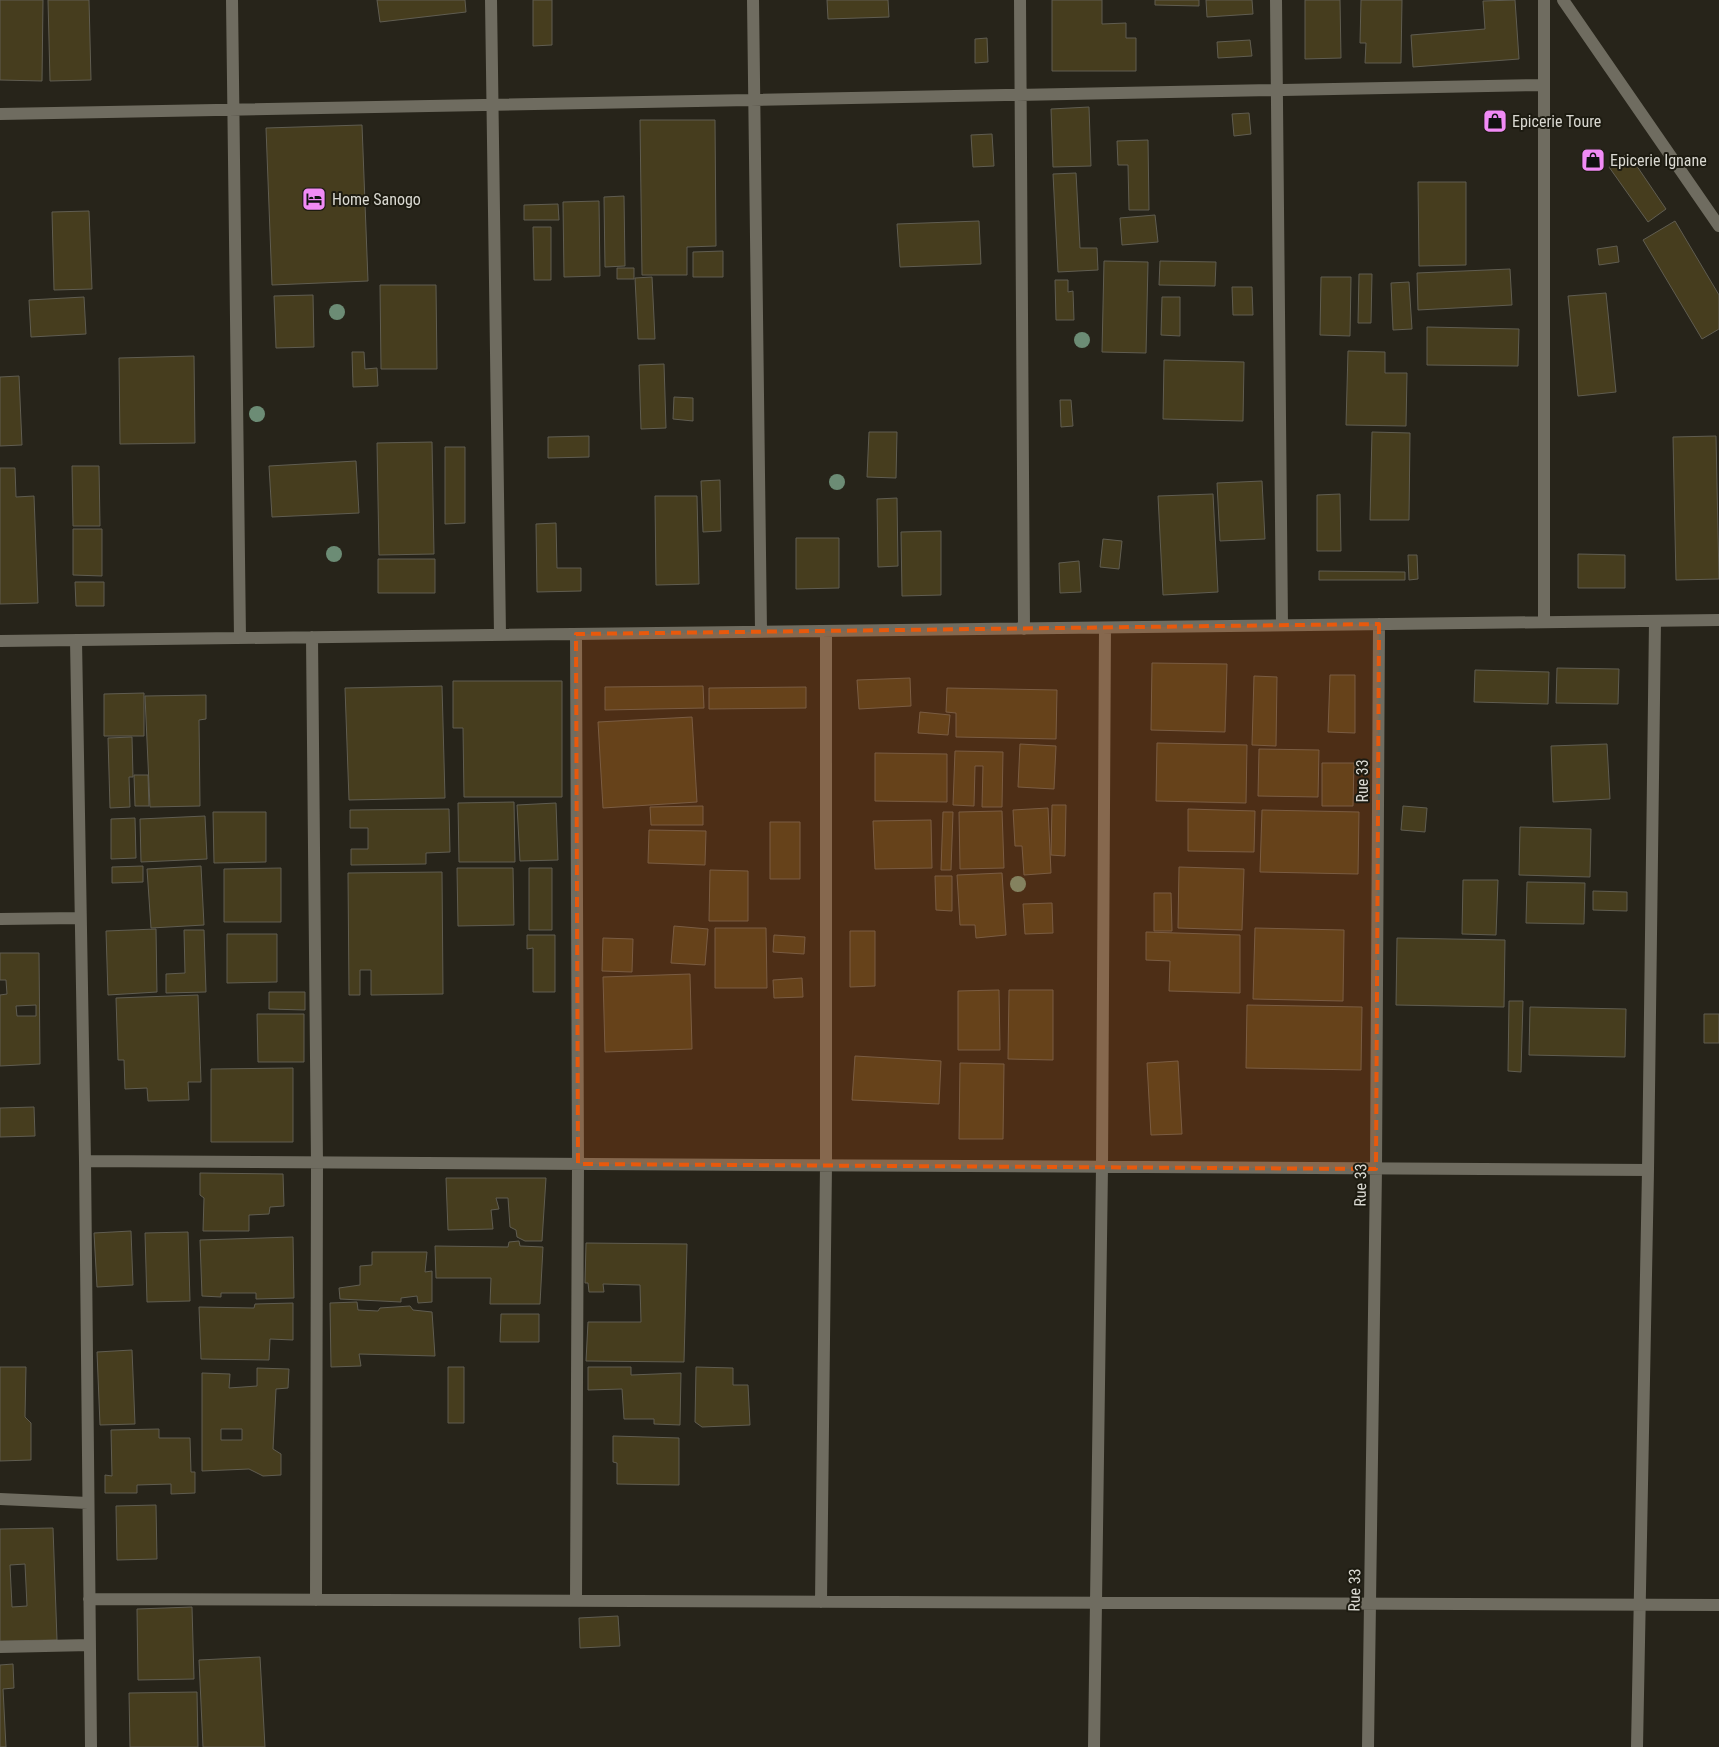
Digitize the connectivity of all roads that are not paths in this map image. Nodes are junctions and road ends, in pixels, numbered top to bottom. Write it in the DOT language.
graph roads {
  1 [pos="232,0"];
  2 [pos="491,0"];
  3 [pos="753,0"];
  4 [pos="1020,0"];
  5 [pos="1276,0"];
  6 [pos="1544,0"];
  7 [pos="1563,0"];
  8 [pos="1543,85"];
  9 [pos="1276,90"];
  10 [pos="1021,95"];
  11 [pos="754,100"];
  12 [pos="493,104"];
  13 [pos="233,109"];
  14 [pos="0,114"];
  15 [pos="1719,226"];
  16 [pos="1719,620"];
  17 [pos="1655,621"];
  18 [pos="1544,622"];
  19 [pos="1379,624"];
  20 [pos="1282,626"];
  21 [pos="1105,628"];
  22 [pos="1024,629"];
  23 [pos="826,631"];
  24 [pos="761,632"];
  25 [pos="576,634"];
  26 [pos="500,635"];
  27 [pos="312,637"];
  28 [pos="240,638"];
  29 [pos="76,640"];
  30 [pos="0,641"];
  31 [pos="80,918"];
  32 [pos="0,919"];
  33 [pos="85,1161"];
  34 [pos="317,1163"];
  35 [pos="578,1164"];
  36 [pos="826,1165"];
  37 [pos="1102,1167"];
  38 [pos="1376,1169"];
  39 [pos="1648,1170"];
  40 [pos="0,1500"];
  41 [pos="88,1503"];
  42 [pos="89,1599"];
  43 [pos="316,1600"];
  44 [pos="576,1601"];
  45 [pos="821,1602"];
  46 [pos="1095,1602"];
  47 [pos="1370,1603"];
  48 [pos="1640,1604"];
  49 [pos="1719,1605"];
  50 [pos="90,1645"];
  51 [pos="0,1647"];
  52 [pos="91,1747"];
  53 [pos="1094,1747"];
  54 [pos="1368,1747"];
  55 [pos="1637,1747"];
  1 -- 13 [label="street"];
  2 -- 12 [label="street"];
  3 -- 11 [label="street"];
  4 -- 10 [label="street"];
  5 -- 9 [label="street"];
  6 -- 8 [label="street"];
  7 -- 15 [label="street"];
  8 -- 9 [label="street"];
  8 -- 18 [label="street"];
  9 -- 10 [label="street"];
  9 -- 20 [label="street"];
  10 -- 11 [label="street"];
  10 -- 22 [label="street"];
  11 -- 12 [label="street"];
  11 -- 24 [label="street"];
  12 -- 13 [label="street"];
  12 -- 26 [label="street"];
  13 -- 14 [label="street"];
  13 -- 28 [label="street"];
  16 -- 17 [label="street"];
  17 -- 18 [label="street"];
  17 -- 39 [label="street"];
  18 -- 19 [label="street"];
  19 -- 20 [label="street"];
  19 -- 38 [label="street, Rue 33"];
  20 -- 21 [label="street"];
  21 -- 22 [label="street"];
  21 -- 37 [label="street"];
  22 -- 23 [label="street"];
  23 -- 24 [label="street"];
  23 -- 36 [label="street"];
  24 -- 25 [label="street"];
  25 -- 26 [label="street"];
  25 -- 35 [label="street"];
  26 -- 27 [label="street"];
  27 -- 28 [label="street"];
  27 -- 34 [label="street"];
  28 -- 29 [label="street"];
  29 -- 30 [label="street"];
  29 -- 31 [label="street"];
  31 -- 32 [label="street"];
  31 -- 33 [label="street"];
  33 -- 34 [label="street"];
  33 -- 41 [label="street"];
  34 -- 35 [label="street"];
  34 -- 43 [label="street"];
  35 -- 36 [label="street"];
  35 -- 44 [label="street"];
  36 -- 37 [label="street"];
  36 -- 45 [label="street"];
  37 -- 38 [label="street"];
  37 -- 46 [label="street"];
  38 -- 39 [label="street"];
  38 -- 47 [label="street, Rue 33"];
  39 -- 48 [label="street"];
  40 -- 41 [label="street"];
  41 -- 42 [label="street"];
  42 -- 43 [label="street"];
  42 -- 50 [label="street"];
  43 -- 44 [label="street"];
  44 -- 45 [label="street"];
  45 -- 46 [label="street"];
  46 -- 47 [label="street"];
  46 -- 53 [label="street"];
  47 -- 48 [label="street"];
  47 -- 54 [label="street, Rue 33"];
  48 -- 49 [label="street"];
  48 -- 55 [label="street"];
  50 -- 51 [label="street"];
  50 -- 52 [label="street"];
}
